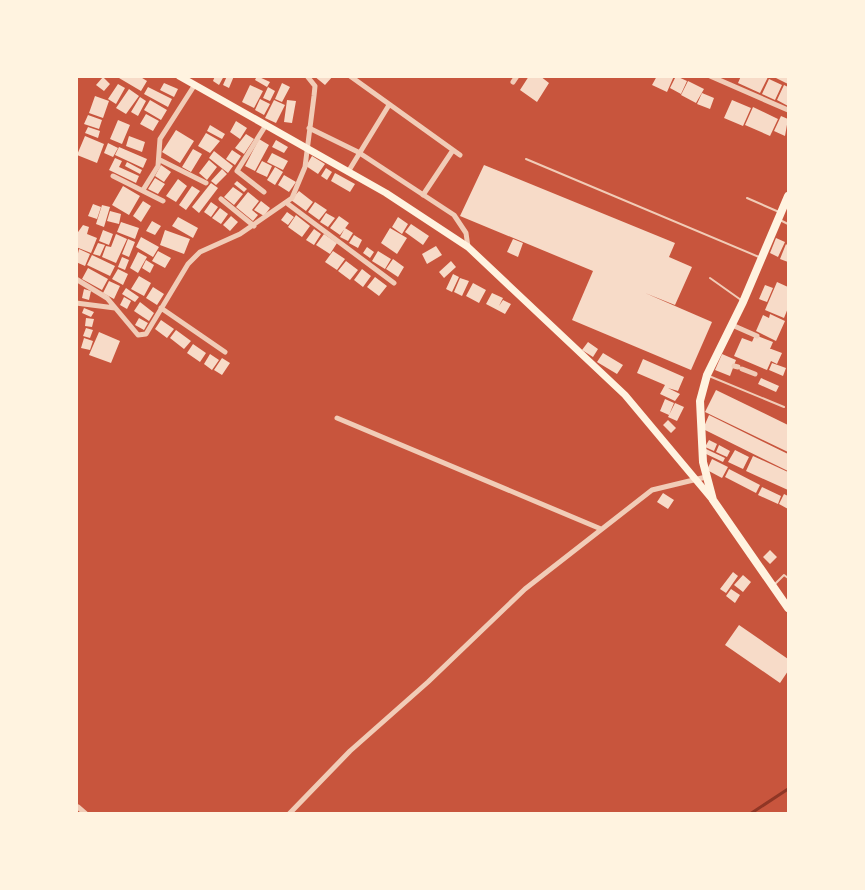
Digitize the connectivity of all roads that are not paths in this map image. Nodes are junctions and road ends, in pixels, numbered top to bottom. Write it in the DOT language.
graph roads {
  1 [pos="307,76"];
  2 [pos="350,76"];
  3 [pos="518,76"];
  4 [pos="710,76"];
  5 [pos="182,77"];
  6 [pos="513,82"];
  7 [pos="194,86"];
  8 [pos="389,105"];
  9 [pos="789,110"];
  10 [pos="266,125"];
  11 [pos="309,128"];
  12 [pos="305,147"];
  13 [pos="453,150"];
  14 [pos="358,152"];
  15 [pos="460,155"];
  16 [pos="526,159"];
  17 [pos="160,160"];
  18 [pos="348,172"];
  19 [pos="113,176"];
  20 [pos="206,183"];
  21 [pos="143,190"];
  22 [pos="264,192"];
  23 [pos="423,195"];
  24 [pos="789,196"];
  25 [pos="747,198"];
  26 [pos="221,199"];
  27 [pos="164,201"];
  28 [pos="288,204"];
  29 [pos="780,216"];
  30 [pos="789,224"];
  31 [pos="254,226"];
  32 [pos="468,247"];
  33 [pos="762,258"];
  34 [pos="710,278"];
  35 [pos="76,279"];
  36 [pos="394,283"];
  37 [pos="743,302"];
  38 [pos="76,303"];
  39 [pos="117,308"];
  40 [pos="161,308"];
  41 [pos="732,325"];
  42 [pos="757,336"];
  43 [pos="225,352"];
  44 [pos="738,367"];
  45 [pos="755,374"];
  46 [pos="707,375"];
  47 [pos="784,407"];
  48 [pos="337,418"];
  49 [pos="702,478"];
  50 [pos="601,529"];
  51 [pos="789,578"];
  52 [pos="773,586"];
  53 [pos="789,608"];
  54 [pos="78,807"];
  55 [pos="86,813"];
  56 [pos="289,813"];
  1 -- 11 [label="street"];
  2 -- 8 [label="street"];
  3 -- 6 [label="street"];
  4 -- 9 [label="street"];
  5 -- 7 [label="main road"];
  7 -- 10 [label="main road"];
  7 -- 17 [label="street"];
  8 -- 13 [label="street"];
  8 -- 14 [label="street"];
  10 -- 12 [label="main road"];
  10 -- 22 [label="street"];
  11 -- 12 [label="street"];
  11 -- 14 [label="street"];
  12 -- 18 [label="main road"];
  12 -- 28 [label="street"];
  13 -- 15 [label="street"];
  13 -- 23 [label="street"];
  14 -- 18 [label="street"];
  14 -- 23 [label="street"];
  16 -- 33 [label="lane"];
  17 -- 20 [label="street"];
  17 -- 21 [label="street"];
  18 -- 32 [label="main road"];
  19 -- 21 [label="street"];
  21 -- 27 [label="street"];
  23 -- 32 [label="street"];
  24 -- 29 [label="main road"];
  25 -- 29 [label="lane"];
  26 -- 31 [label="street"];
  28 -- 31 [label="street"];
  28 -- 36 [label="street"];
  29 -- 30 [label="lane"];
  29 -- 33 [label="main road"];
  31 -- 40 [label="street"];
  32 -- 49 [label="main road"];
  33 -- 37 [label="main road"];
  34 -- 37 [label="lane"];
  35 -- 39 [label="street"];
  37 -- 41 [label="main road"];
  38 -- 39 [label="street"];
  39 -- 40 [label="street"];
  40 -- 43 [label="street"];
  41 -- 42 [label="street"];
  41 -- 46 [label="main road"];
  44 -- 45 [label="street"];
  46 -- 47 [label="lane"];
  46 -- 49 [label="main road"];
  48 -- 50 [label="street"];
  49 -- 50 [label="street"];
  49 -- 52 [label="main road"];
  50 -- 56 [label="street"];
  51 -- 52 [label="lane"];
  52 -- 53 [label="main road"];
  54 -- 55 [label="street"];
}
